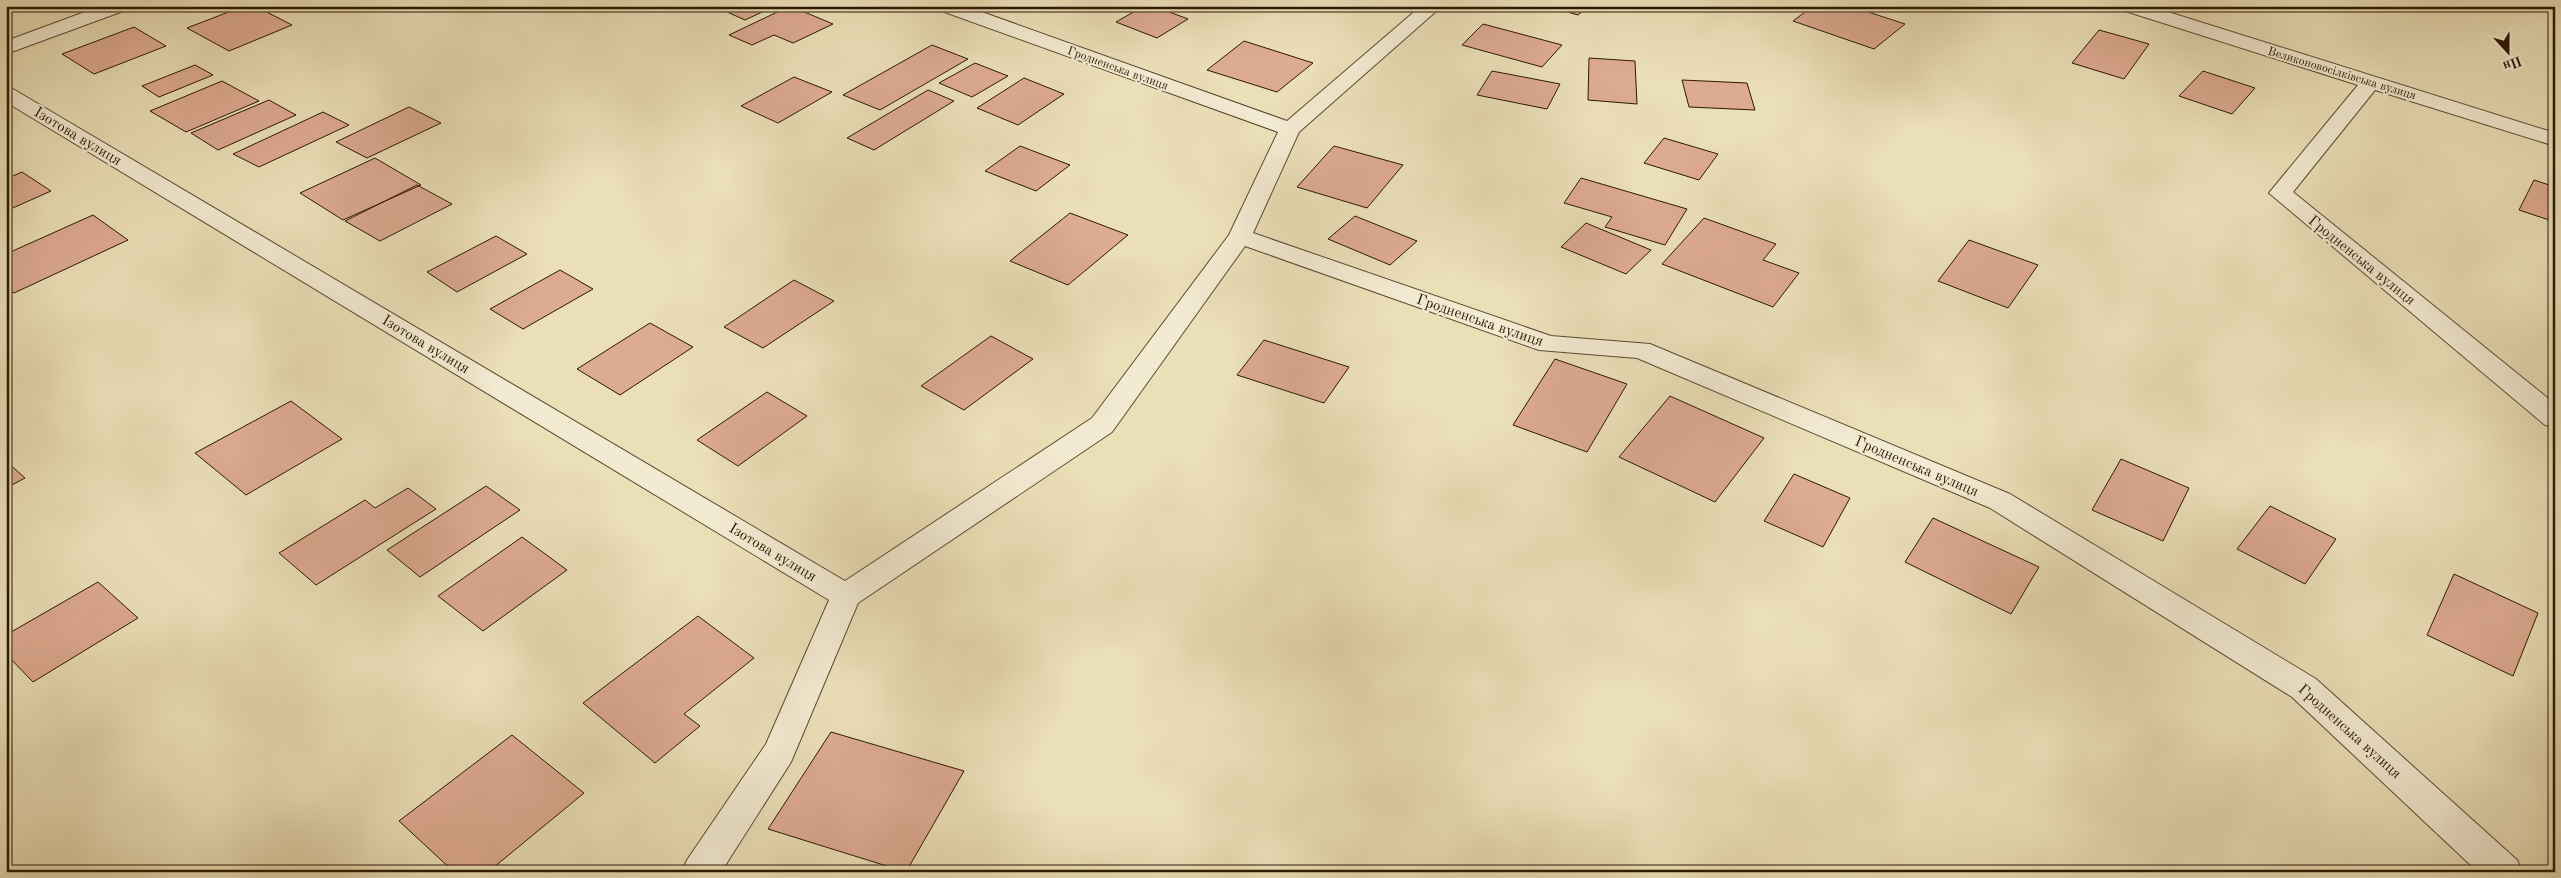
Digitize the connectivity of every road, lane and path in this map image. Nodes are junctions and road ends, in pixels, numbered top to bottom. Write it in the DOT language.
graph roads {
  1 [pos="119,6"];
  2 [pos="946,6"];
  3 [pos="1433,6"];
  4 [pos="2129,6"];
  5 [pos="6,48"];
  6 [pos="2371,82"];
  7 [pos="6,93"];
  8 [pos="1290,129"];
  9 [pos="2555,140"];
  10 [pos="1240,236"];
  11 [pos="2555,418"];
  12 [pos="846,596"];
  13 [pos="700,872"];
  14 [pos="2504,872"];
  1 -- 5 [label="street"];
  2 -- 8 [label="street, Гродненська вулиця"];
  3 -- 8 [label="street"];
  4 -- 6 [label="street, Великоновосілківська вулиця"];
  6 -- 9 [label="street, Великоновосілківська вулиця"];
  6 -- 11 [label="street, Гродненська вулиця"];
  7 -- 12 [label="street, Ізотова вулиця"];
  8 -- 10 [label="street"];
  10 -- 12 [label="street"];
  10 -- 14 [label="street, Гродненська вулиця"];
  12 -- 13 [label="street"];
}
